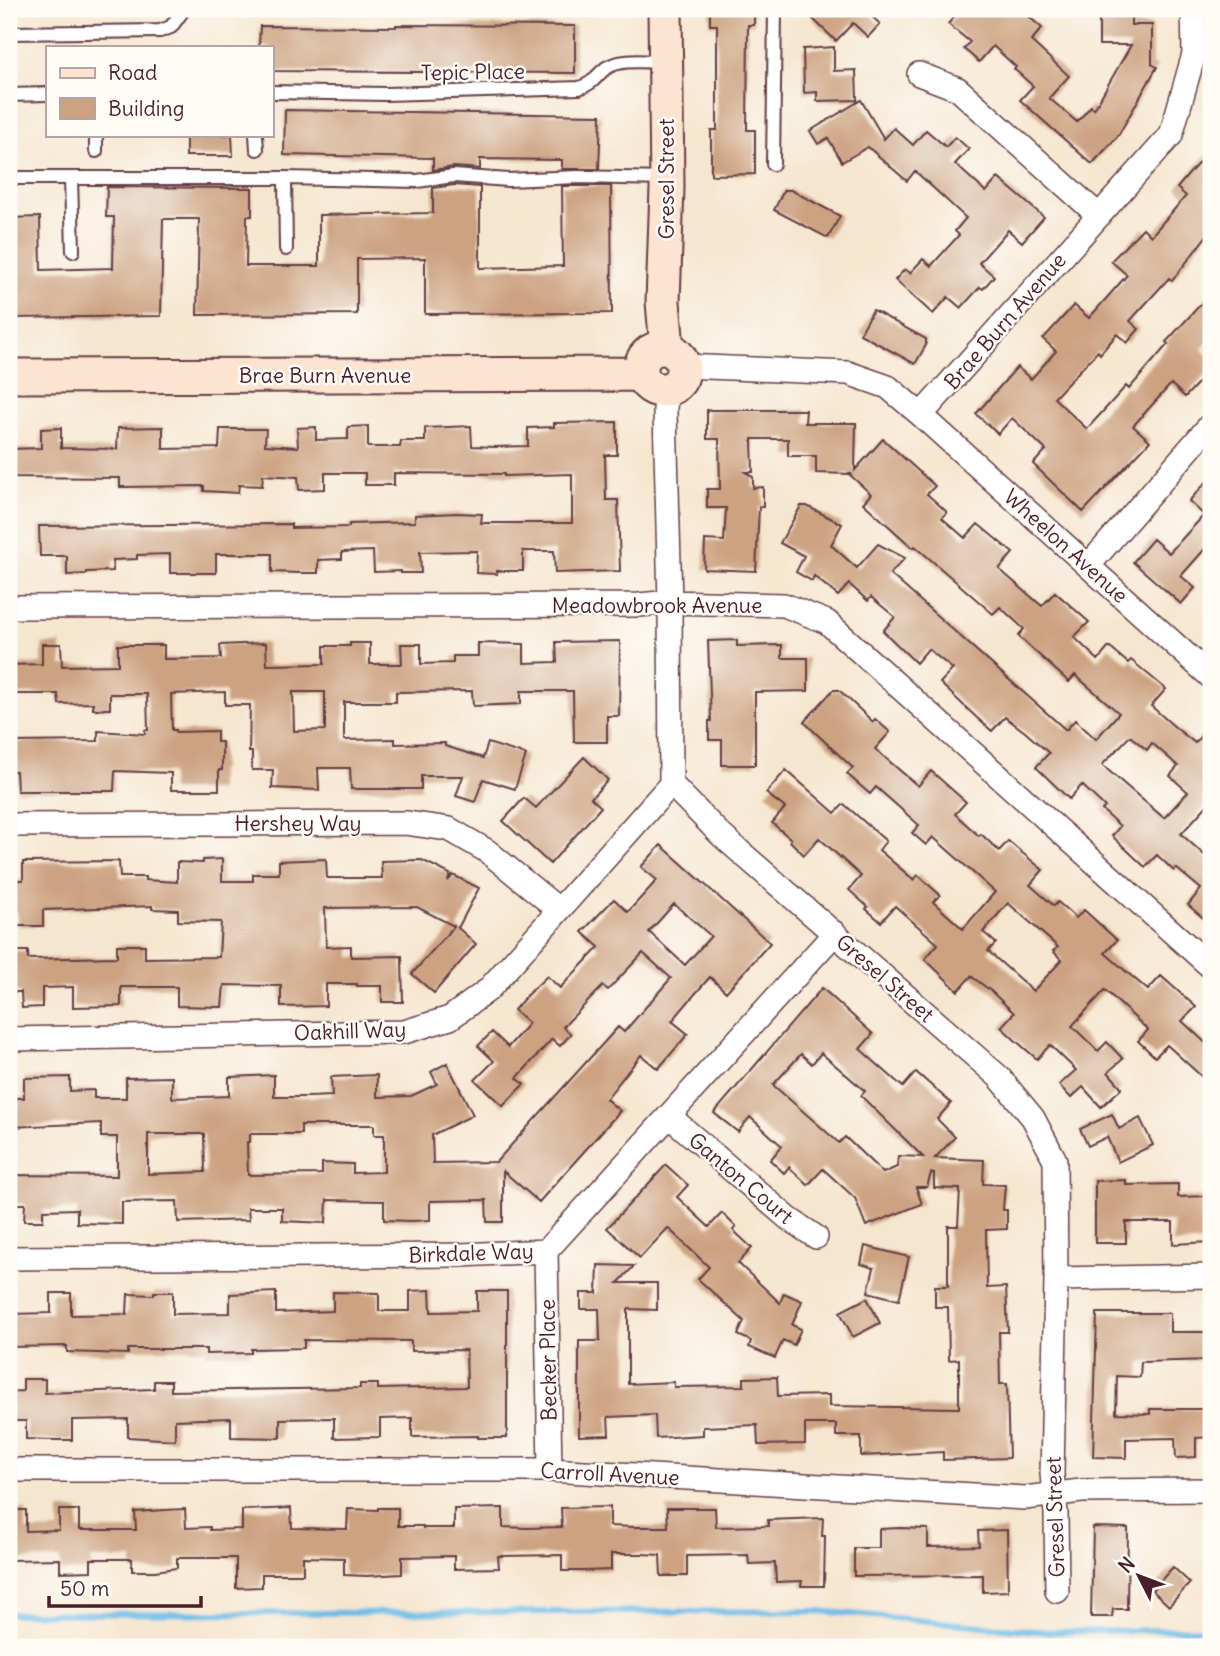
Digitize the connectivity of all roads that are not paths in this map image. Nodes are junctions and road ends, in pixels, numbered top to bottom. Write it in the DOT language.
graph roads {
  1 [pos="184,9"];
  2 [pos="665,9"];
  3 [pos="775,9"];
  4 [pos="1193,9"];
  5 [pos="9,33"];
  6 [pos="1203,54"];
  7 [pos="666,62"];
  8 [pos="919,74"];
  9 [pos="273,92"];
  10 [pos="46,94"];
  11 [pos="9,95"];
  12 [pos="96,136"];
  13 [pos="256,136"];
  14 [pos="257,149"];
  15 [pos="96,151"];
  16 [pos="773,164"];
  17 [pos="9,178"];
  18 [pos="71,178"];
  19 [pos="285,178"];
  20 [pos="667,179"];
  21 [pos="1098,215"];
  22 [pos="286,249"];
  23 [pos="73,251"];
  24 [pos="664,369"];
  25 [pos="9,376"];
  26 [pos="921,415"];
  27 [pos="1211,425"];
  28 [pos="1089,565"];
  29 [pos="670,602"];
  30 [pos="9,607"];
  31 [pos="1211,677"];
  32 [pos="671,783"];
  33 [pos="9,825"];
  34 [pos="559,910"];
  35 [pos="835,933"];
  36 [pos="1211,967"];
  37 [pos="9,1039"];
  38 [pos="669,1116"];
  39 [pos="816,1237"];
  40 [pos="546,1251"];
  41 [pos="9,1258"];
  42 [pos="1211,1276"];
  43 [pos="1056,1279"];
  44 [pos="9,1470"];
  45 [pos="550,1470"];
  46 [pos="1211,1490"];
  47 [pos="1056,1494"];
  48 [pos="1057,1591"];
  1 -- 5 [label="lane"];
  2 -- 7 [label="street, Gresel Street"];
  3 -- 16 [label="lane"];
  4 -- 6 [label="street, Brae Burn Avenue"];
  6 -- 21 [label="street, Brae Burn Avenue"];
  7 -- 9 [label="lane, Tepic Place"];
  7 -- 20 [label="street, Gresel Street"];
  8 -- 21 [label="street"];
  10 -- 11 [label="lane"];
  12 -- 15 [label="lane"];
  13 -- 14 [label="lane"];
  17 -- 18 [label="lane"];
  18 -- 19 [label="lane"];
  18 -- 23 [label="lane"];
  19 -- 20 [label="lane"];
  19 -- 22 [label="lane"];
  20 -- 24 [label="street, Gresel Street"];
  21 -- 26 [label="street, Brae Burn Avenue"];
  24 -- 25 [label="street, Brae Burn Avenue"];
  24 -- 26 [label="street, Brae Burn Avenue"];
  24 -- 29 [label="street, Gresel Street"];
  26 -- 28 [label="street, Wheelon Avenue"];
  27 -- 28 [label="street"];
  28 -- 31 [label="street, Wheelon Avenue"];
  29 -- 30 [label="street, Meadowbrook Avenue"];
  29 -- 32 [label="street, Gresel Street"];
  29 -- 36 [label="street, Meadowbrook Avenue"];
  32 -- 34 [label="street, Oakhill Way"];
  32 -- 35 [label="street, Gresel Street"];
  33 -- 34 [label="street, Hershey Way"];
  34 -- 37 [label="street, Oakhill Way"];
  35 -- 38 [label="street, Birkdale Way"];
  35 -- 43 [label="street, Gresel Street"];
  38 -- 39 [label="street, Ganton Court"];
  38 -- 40 [label="street, Birkdale Way"];
  40 -- 41 [label="street, Birkdale Way"];
  40 -- 45 [label="street, Becker Place"];
  42 -- 43 [label="street"];
  43 -- 47 [label="street, Gresel Street"];
  44 -- 45 [label="street, Carroll Avenue"];
  45 -- 47 [label="street, Carroll Avenue"];
  46 -- 47 [label="street, Carroll Avenue"];
  47 -- 48 [label="street, Gresel Street"];
}
